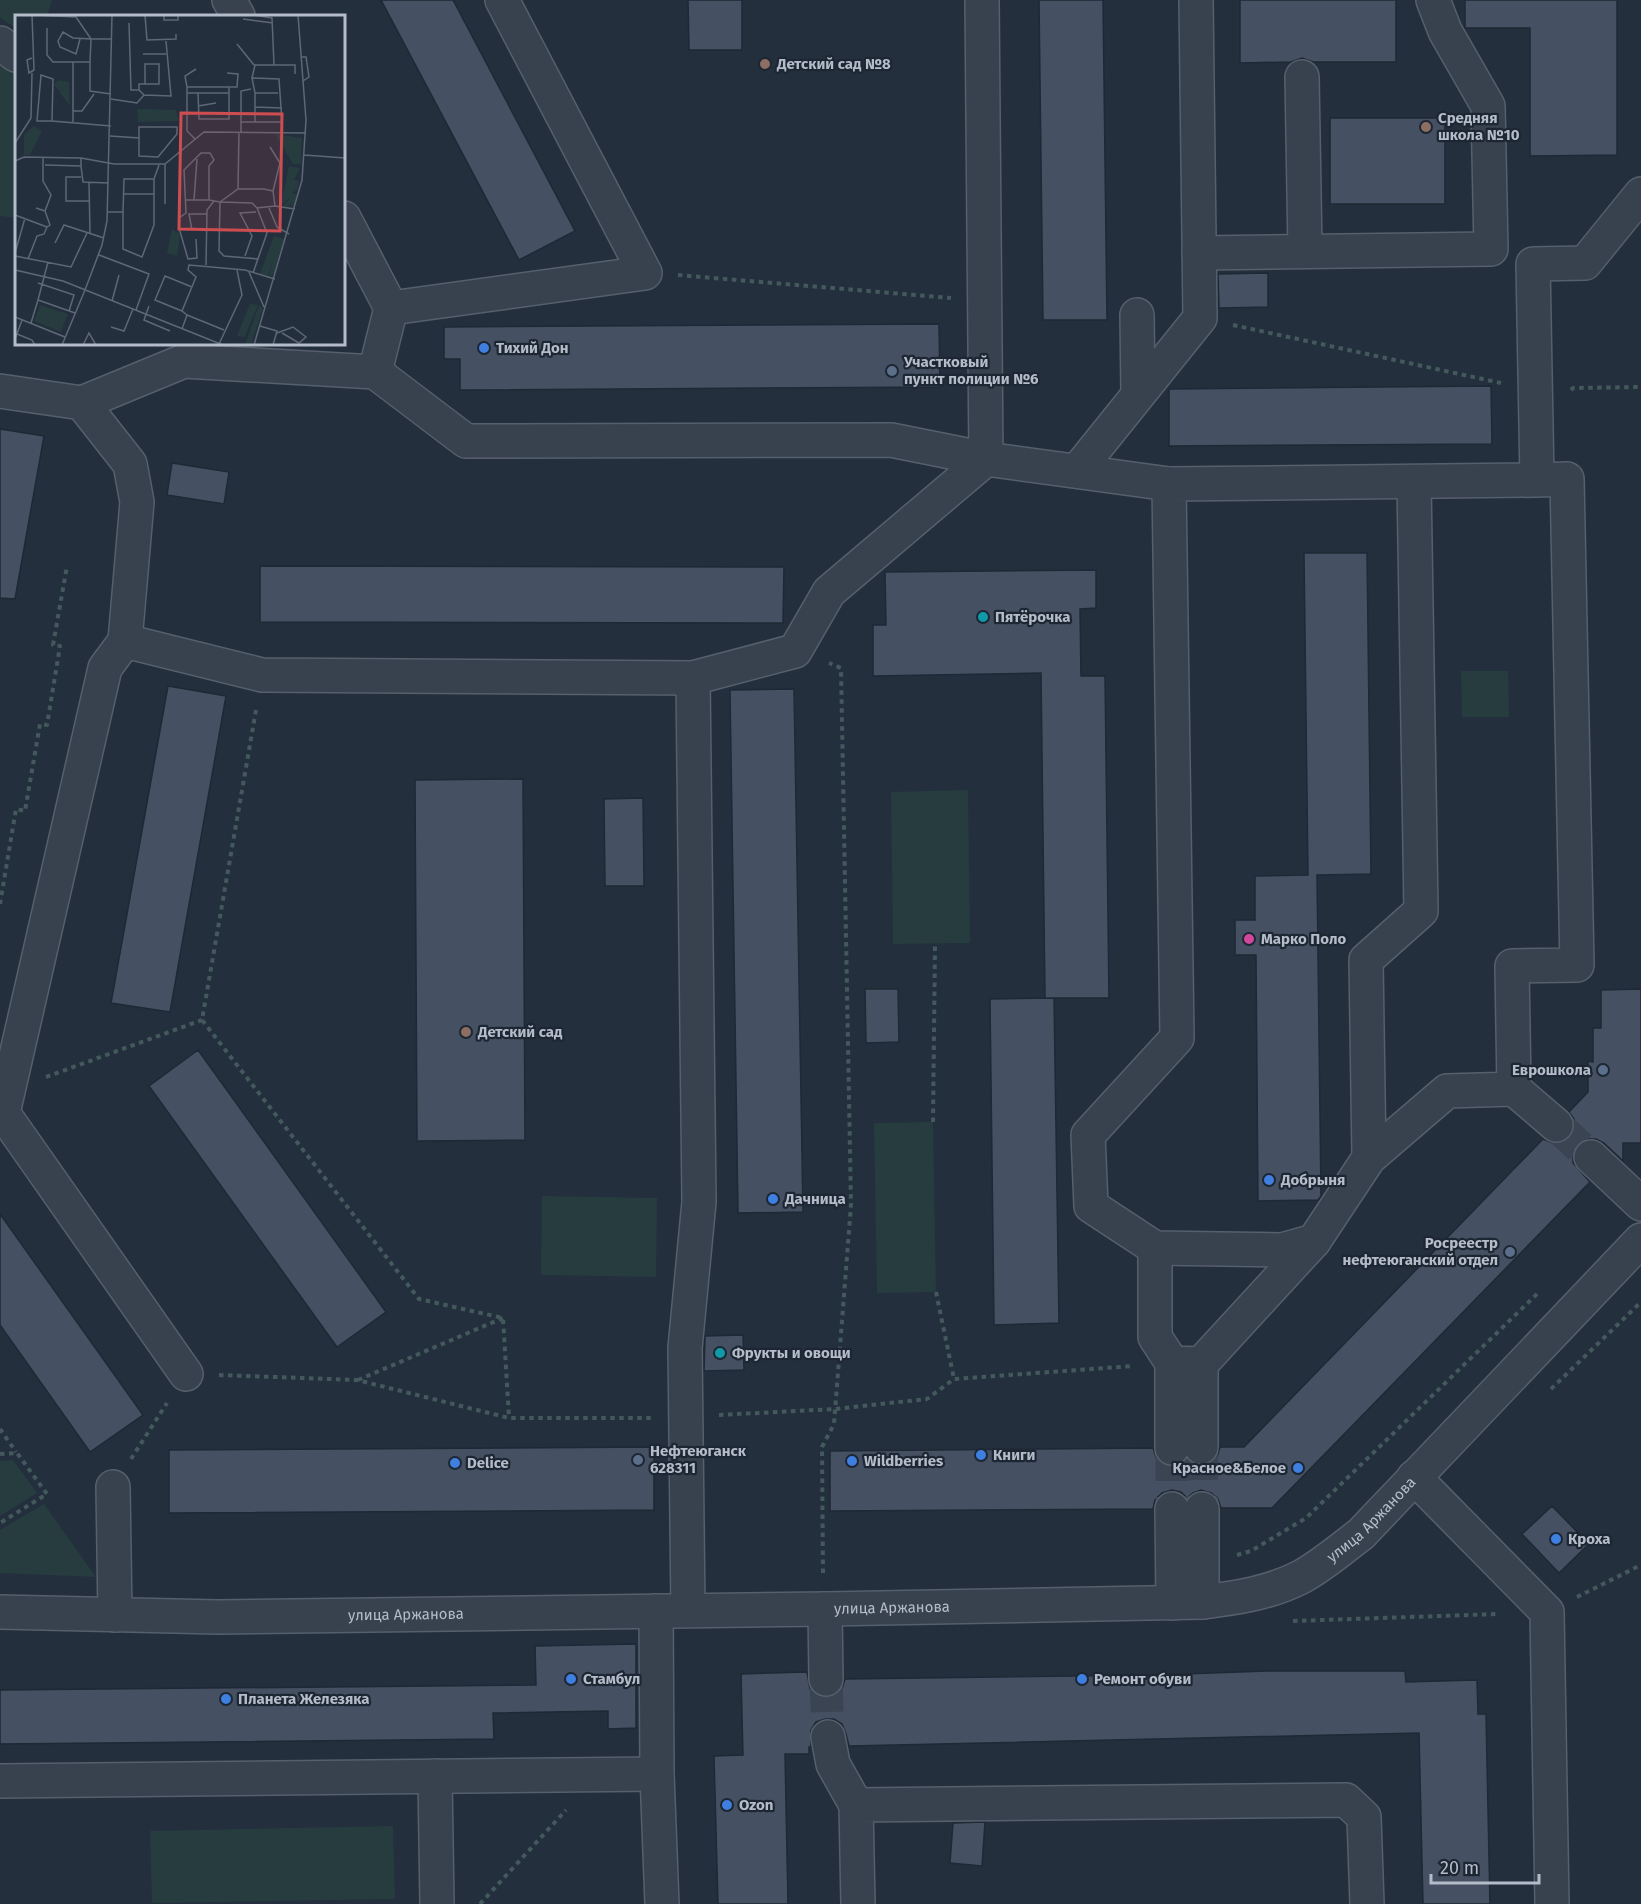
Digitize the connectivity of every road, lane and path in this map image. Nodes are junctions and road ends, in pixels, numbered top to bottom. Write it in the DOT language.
graph roads {
  1 [pos="229,0"];
  2 [pos="502,0"];
  3 [pos="982,0"];
  4 [pos="1196,0"];
  5 [pos="1433,0"];
  6 [pos="236,15"];
  7 [pos="0,44"];
  8 [pos="15,54"];
  9 [pos="1302,77"];
  10 [pos="1641,194"];
  11 [pos="345,220"];
  12 [pos="1491,249"];
  13 [pos="1305,251"];
  14 [pos="1198,253"];
  15 [pos="1533,264"];
  16 [pos="645,273"];
  17 [pos="985,300"];
  18 [pos="391,308"];
  19 [pos="1137,315"];
  20 [pos="1200,318"];
  21 [pos="179,352"];
  22 [pos="375,372"];
  23 [pos="1535,388"];
  24 [pos="1573,388"];
  25 [pos="0,391"];
  26 [pos="1138,394"];
  27 [pos="82,403"];
  28 [pos="986,459"];
  29 [pos="1077,471"];
  30 [pos="1538,480"];
  31 [pos="1414,482"];
  32 [pos="1169,484"];
  33 [pos="67,566"];
  34 [pos="125,641"];
  35 [pos="262,675"];
  36 [pos="693,678"];
  37 [pos="0,904"];
  38 [pos="935,944"];
  39 [pos="202,1020"];
  40 [pos="1514,1089"];
  41 [pos="4,1106"];
  42 [pos="933,1122"];
  43 [pos="1556,1125"];
  44 [pos="1591,1157"];
  45 [pos="1369,1158"];
  46 [pos="1641,1204"];
  47 [pos="1641,1240"];
  48 [pos="1314,1241"];
  49 [pos="1155,1248"];
  50 [pos="1541,1290"];
  51 [pos="936,1292"];
  52 [pos="503,1318"];
  53 [pos="1186,1363"];
  54 [pos="186,1374"];
  55 [pos="954,1379"];
  56 [pos="357,1380"];
  57 [pos="686,1417"];
  58 [pos="509,1418"];
  59 [pos="0,1429"];
  60 [pos="1187,1448"];
  61 [pos="17,1453"];
  62 [pos="0,1454"];
  63 [pos="1414,1477"];
  64 [pos="113,1487"];
  65 [pos="0,1523"];
  66 [pos="1641,1565"];
  67 [pos="1202,1566"];
  68 [pos="812,1574"];
  69 [pos="823,1574"];
  70 [pos="1188,1602"];
  71 [pos="825,1609"];
  72 [pos="672,1611"];
  73 [pos="0,1612"];
  74 [pos="1547,1612"];
  75 [pos="115,1615"];
  76 [pos="1289,1621"];
  77 [pos="826,1679"];
  78 [pos="828,1737"];
  79 [pos="657,1774"];
  80 [pos="435,1776"];
  81 [pos="0,1781"];
  82 [pos="856,1805"];
  83 [pos="437,1904"];
  84 [pos="662,1904"];
  85 [pos="858,1904"];
  86 [pos="1367,1904"];
  87 [pos="1552,1904"];
  1 -- 6 [label="street"];
  2 -- 16 [label="street"];
  3 -- 17 [label="street"];
  4 -- 14 [label="street"];
  5 -- 12 [label="street"];
  7 -- 8 [label="street"];
  9 -- 13 [label="street"];
  10 -- 15 [label="street"];
  11 -- 18 [label="street"];
  12 -- 13 [label="street"];
  12 -- 15 [label="street"];
  13 -- 14 [label="street"];
  14 -- 20 [label="street"];
  15 -- 23 [label="street"];
  16 -- 17 [label="path"];
  16 -- 18 [label="street"];
  17 -- 28 [label="street"];
  18 -- 22 [label="street"];
  19 -- 26 [label="street"];
  20 -- 23 [label="path"];
  20 -- 26 [label="street"];
  21 -- 22 [label="street"];
  21 -- 27 [label="street"];
  22 -- 28 [label="street"];
  23 -- 24 [label="path"];
  23 -- 30 [label="street"];
  25 -- 27 [label="street"];
  26 -- 29 [label="street"];
  27 -- 34 [label="street"];
  28 -- 29 [label="street"];
  28 -- 36 [label="street"];
  29 -- 32 [label="street"];
  30 -- 31 [label="street"];
  30 -- 40 [label="street"];
  31 -- 32 [label="street"];
  31 -- 45 [label="street"];
  32 -- 49 [label="street"];
  33 -- 37 [label="path"];
  34 -- 35 [label="street"];
  34 -- 41 [label="street"];
  35 -- 36 [label="street"];
  35 -- 39 [label="path"];
  36 -- 57 [label="street"];
  38 -- 42 [label="path"];
  39 -- 41 [label="path"];
  39 -- 52 [label="path"];
  40 -- 43 [label="street"];
  40 -- 45 [label="street"];
  41 -- 54 [label="street"];
  44 -- 46 [label="street"];
  45 -- 48 [label="street"];
  47 -- 63 [label="street, улица Аржанова"];
  48 -- 49 [label="street"];
  48 -- 53 [label="street"];
  49 -- 53 [label="street"];
  50 -- 67 [label="path"];
  51 -- 55 [label="path"];
  52 -- 56 [label="path"];
  52 -- 58 [label="path"];
  53 -- 55 [label="path"];
  53 -- 60 [label="street"];
  54 -- 56 [label="path"];
  54 -- 64 [label="path"];
  55 -- 57 [label="path"];
  56 -- 58 [label="path"];
  57 -- 58 [label="path"];
  57 -- 72 [label="street"];
  59 -- 61 [label="path"];
  61 -- 62 [label="path"];
  61 -- 65 [label="path"];
  63 -- 70 [label="street, улица Аржанова"];
  63 -- 74 [label="street"];
  64 -- 75 [label="street"];
  66 -- 74 [label="path"];
  67 -- 70 [label="street"];
  67 -- 70 [label="street"];
  68 -- 69 [label="path"];
  70 -- 71 [label="street, улица Аржанова"];
  71 -- 72 [label="street, улица Аржанова"];
  71 -- 77 [label="street"];
  72 -- 75 [label="street, улица Аржанова"];
  72 -- 79 [label="street"];
  73 -- 75 [label="street, улица Аржанова"];
  74 -- 76 [label="path"];
  74 -- 87 [label="street"];
  78 -- 82 [label="street"];
  79 -- 80 [label="street"];
  79 -- 84 [label="street"];
  80 -- 81 [label="street"];
  80 -- 83 [label="street"];
  82 -- 85 [label="street"];
  82 -- 86 [label="street"];
}
